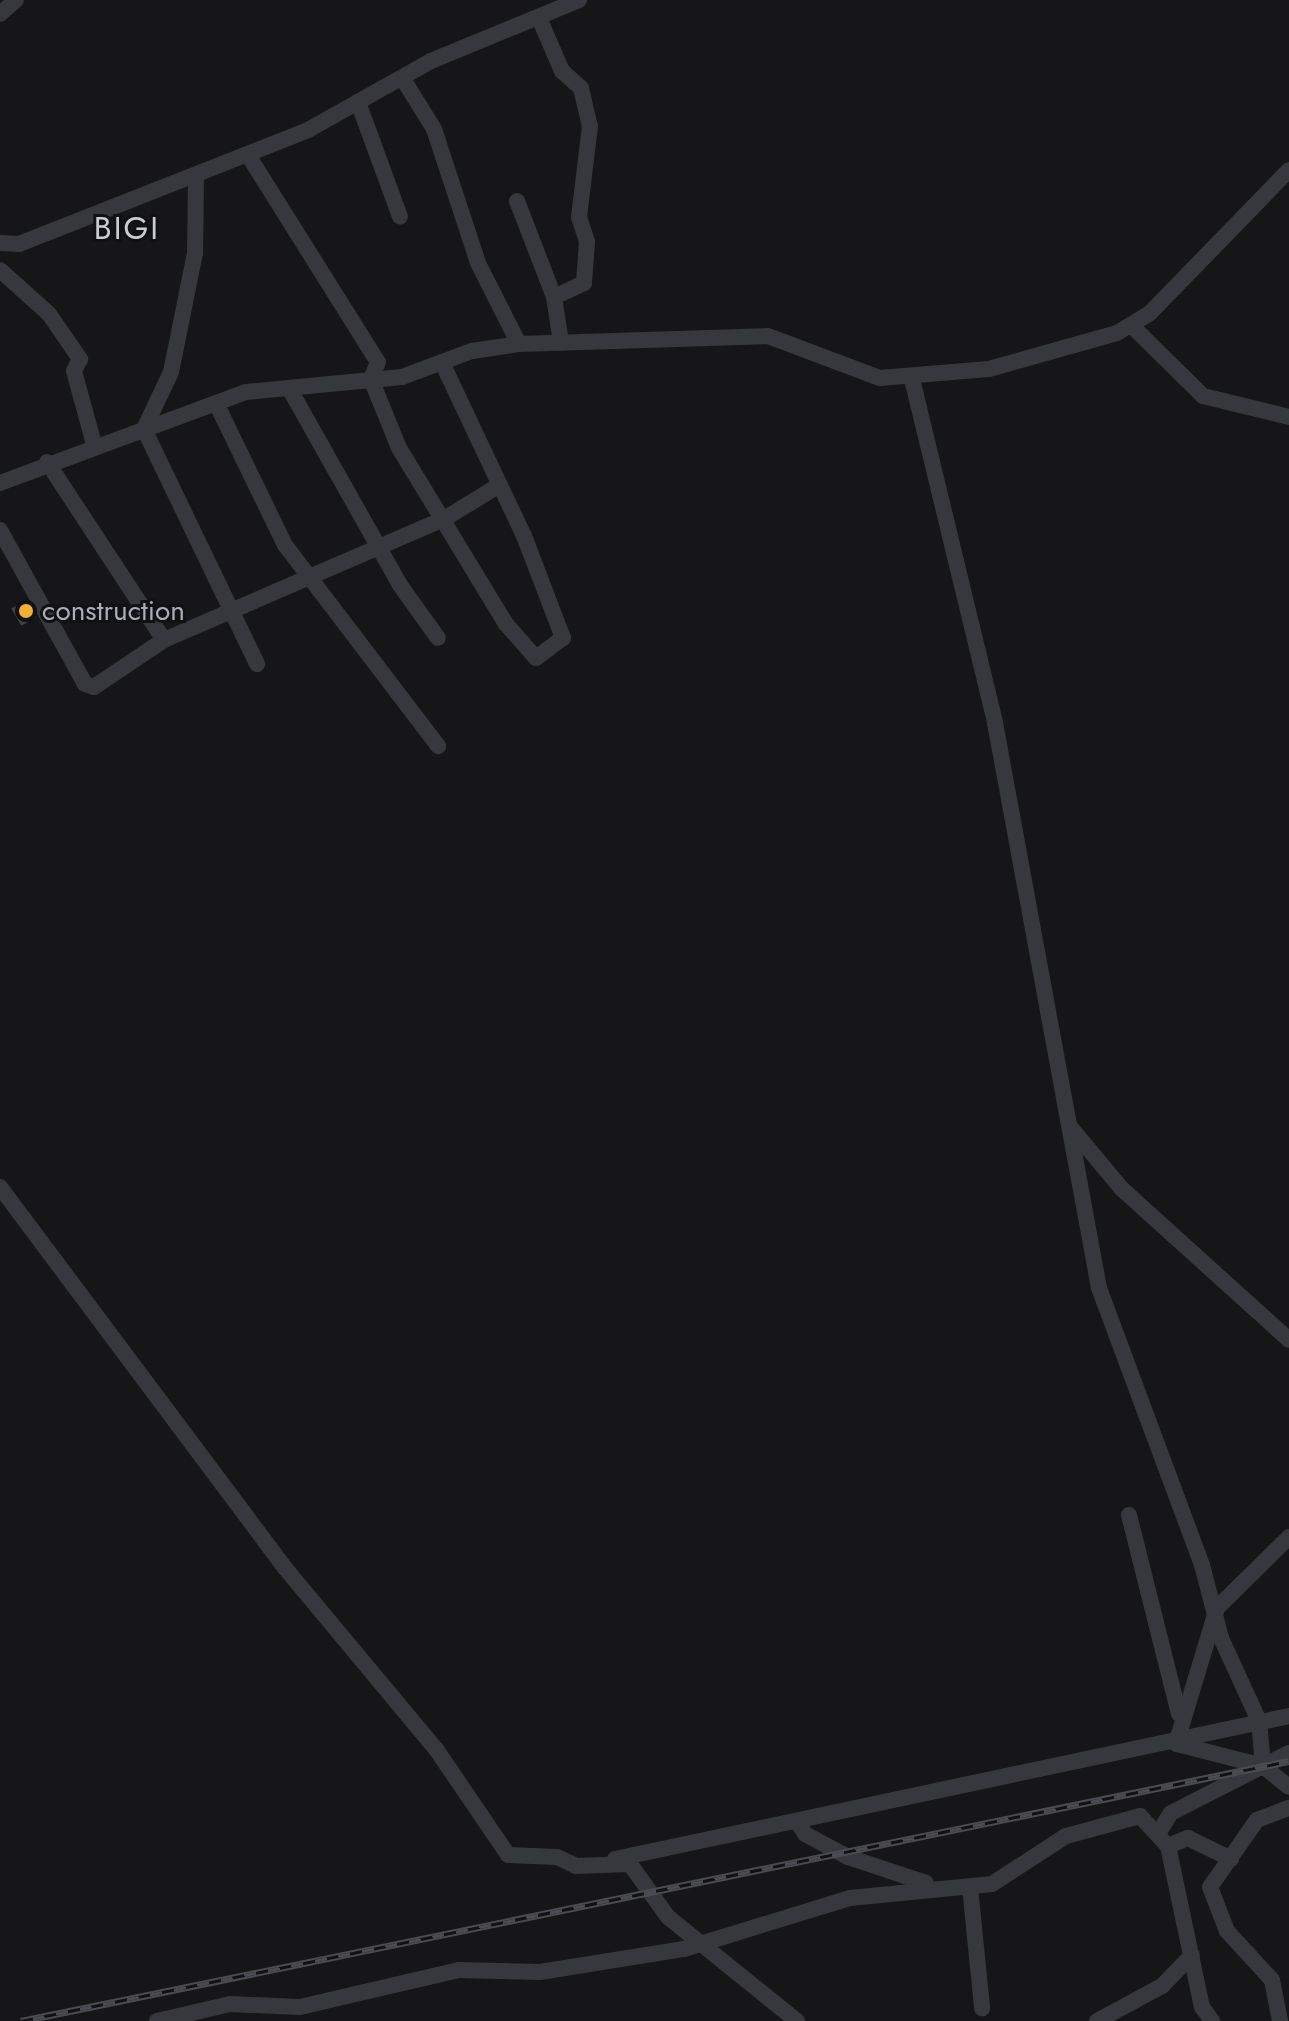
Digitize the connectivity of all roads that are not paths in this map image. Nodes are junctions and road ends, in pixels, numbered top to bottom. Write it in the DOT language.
graph roads {
  1 [pos="16,0"];
  2 [pos="573,1"];
  3 [pos="0,14"];
  4 [pos="539,18"];
  5 [pos="403,79"];
  6 [pos="358,102"];
  7 [pos="248,155"];
  8 [pos="1289,170"];
  9 [pos="196,176"];
  10 [pos="517,201"];
  11 [pos="400,217"];
  12 [pos="2,247"];
  13 [pos="0,270"];
  14 [pos="554,297"];
  15 [pos="1131,325"];
  16 [pos="561,342"];
  17 [pos="519,344"];
  18 [pos="443,365"];
  19 [pos="371,379"];
  20 [pos="912,379"];
  21 [pos="289,388"];
  22 [pos="216,403"];
  23 [pos="1289,417"];
  24 [pos="144,429"];
  25 [pos="94,444"];
  26 [pos="47,462"];
  27 [pos="0,483"];
  28 [pos="498,486"];
  29 [pos="444,519"];
  30 [pos="0,530"];
  31 [pos="381,546"];
  32 [pos="310,576"];
  33 [pos="233,607"];
  34 [pos="438,638"];
  35 [pos="164,640"];
  36 [pos="257,664"];
  37 [pos="438,746"];
  38 [pos="1067,1120"];
  39 [pos="0,1187"];
  40 [pos="1289,1340"];
  41 [pos="1129,1515"];
  42 [pos="1289,1537"];
  43 [pos="1217,1608"];
  44 [pos="1179,1716"];
  45 [pos="1289,1716"];
  46 [pos="1259,1721"];
  47 [pos="1176,1744"];
  48 [pos="1289,1753"];
  49 [pos="1263,1766"];
  50 [pos="1289,1787"];
  51 [pos="1289,1808"];
  52 [pos="797,1821"];
  53 [pos="1164,1839"];
  54 [pos="1231,1859"];
  55 [pos="612,1860"];
  56 [pos="931,1885"];
  57 [pos="970,1887"];
  58 [pos="704,1944"];
  59 [pos="1192,1955"];
  60 [pos="982,2008"];
  61 [pos="157,2021"];
  62 [pos="797,2021"];
  63 [pos="1097,2021"];
  64 [pos="1212,2021"];
  65 [pos="1280,2021"];
  1 -- 3 [label="street"];
  2 -- 4 [label="street"];
  4 -- 5 [label="street"];
  4 -- 14 [label="street"];
  5 -- 6 [label="street"];
  5 -- 17 [label="street"];
  6 -- 7 [label="street"];
  6 -- 11 [label="street"];
  7 -- 9 [label="street"];
  7 -- 19 [label="street"];
  8 -- 15 [label="street"];
  9 -- 12 [label="street"];
  9 -- 24 [label="street"];
  10 -- 14 [label="street"];
  13 -- 25 [label="street"];
  14 -- 16 [label="street"];
  15 -- 20 [label="street"];
  15 -- 23 [label="street"];
  16 -- 17 [label="street"];
  16 -- 20 [label="street"];
  17 -- 18 [label="street"];
  18 -- 19 [label="street"];
  18 -- 28 [label="street"];
  19 -- 21 [label="street"];
  19 -- 29 [label="street"];
  20 -- 38 [label="street"];
  21 -- 22 [label="street"];
  21 -- 31 [label="street"];
  22 -- 24 [label="street"];
  22 -- 32 [label="street"];
  24 -- 25 [label="street"];
  24 -- 33 [label="street"];
  25 -- 26 [label="street"];
  26 -- 27 [label="street"];
  26 -- 35 [label="street"];
  28 -- 29 [label="street"];
  28 -- 29 [label="street"];
  29 -- 31 [label="street"];
  30 -- 35 [label="street"];
  31 -- 32 [label="street"];
  31 -- 34 [label="street"];
  32 -- 33 [label="street"];
  32 -- 37 [label="street"];
  33 -- 35 [label="street"];
  33 -- 36 [label="street"];
  38 -- 40 [label="street"];
  38 -- 43 [label="street"];
  39 -- 55 [label="street"];
  41 -- 44 [label="street"];
  42 -- 43 [label="street"];
  43 -- 44 [label="street"];
  43 -- 46 [label="street"];
  44 -- 47 [label="street"];
  45 -- 46 [label="street"];
  46 -- 47 [label="street"];
  46 -- 49 [label="street"];
  47 -- 49 [label="street"];
  47 -- 52 [label="street"];
  48 -- 49 [label="street"];
  49 -- 50 [label="street"];
  49 -- 53 [label="street"];
  51 -- 54 [label="street"];
  52 -- 55 [label="street"];
  52 -- 56 [label="street"];
  53 -- 54 [label="street"];
  53 -- 57 [label="street"];
  53 -- 59 [label="street"];
  54 -- 65 [label="street"];
  55 -- 58 [label="street"];
  56 -- 57 [label="street"];
  56 -- 58 [label="street"];
  57 -- 60 [label="street"];
  58 -- 61 [label="street"];
  58 -- 62 [label="street"];
  59 -- 63 [label="street"];
  59 -- 64 [label="street"];
}
